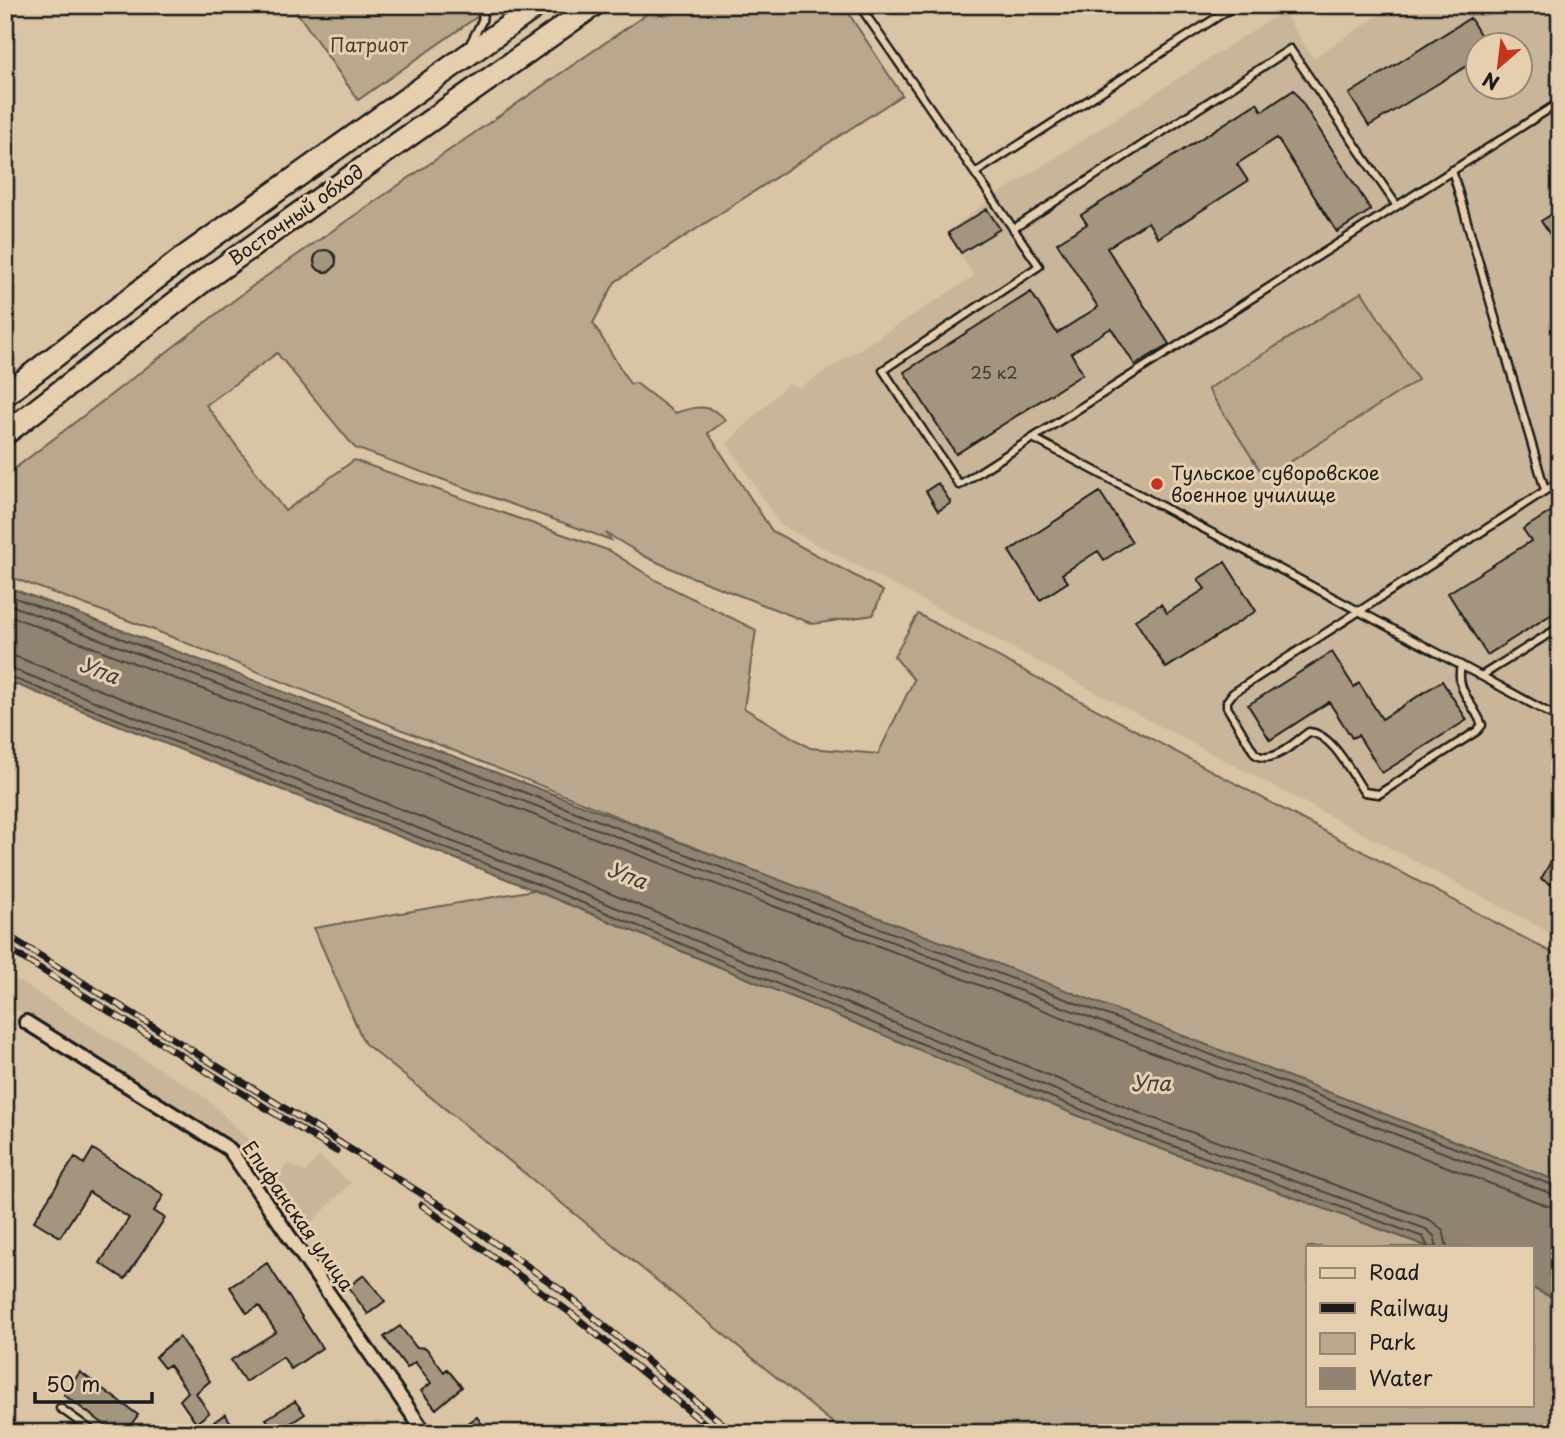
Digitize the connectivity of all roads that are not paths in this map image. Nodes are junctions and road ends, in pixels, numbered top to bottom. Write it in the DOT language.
graph roads {
  1 [pos="484,5"];
  2 [pos="538,5"];
  3 [pos="594,5"];
  4 [pos="859,5"];
  5 [pos="1236,5"];
  6 [pos="450,66"];
  7 [pos="1560,102"];
  8 [pos="1452,170"];
  9 [pos="975,173"];
  10 [pos="1397,206"];
  11 [pos="1013,229"];
  12 [pos="5,395"];
  13 [pos="5,434"];
  14 [pos="1033,438"];
  15 [pos="1560,481"];
  16 [pos="1545,490"];
  17 [pos="1357,610"];
  18 [pos="1560,627"];
  19 [pos="1461,665"];
  20 [pos="1481,677"];
  21 [pos="1560,719"];
  22 [pos="26,1022"];
  23 [pos="61,1408"];
  24 [pos="418,1431"];
  25 [pos="95,1433"];
  1 -- 6 [label="lane, Восточный обход"];
  2 -- 6 [label="main road, Восточный обход"];
  3 -- 13 [label="main road, Восточный обход"];
  4 -- 9 [label="lane"];
  5 -- 9 [label="lane"];
  6 -- 12 [label="main road, Восточный обход"];
  7 -- 8 [label="lane"];
  8 -- 10 [label="lane"];
  8 -- 16 [label="lane"];
  9 -- 11 [label="lane"];
  10 -- 11 [label="lane"];
  10 -- 14 [label="lane"];
  11 -- 14 [label="lane"];
  14 -- 17 [label="lane"];
  15 -- 16 [label="lane"];
  16 -- 17 [label="lane"];
  17 -- 19 [label="lane"];
  17 -- 19 [label="lane"];
  18 -- 20 [label="lane"];
  19 -- 20 [label="lane"];
  20 -- 21 [label="lane"];
  22 -- 24 [label="street, Епифанская улица"];
  23 -- 25 [label="lane"];
}
